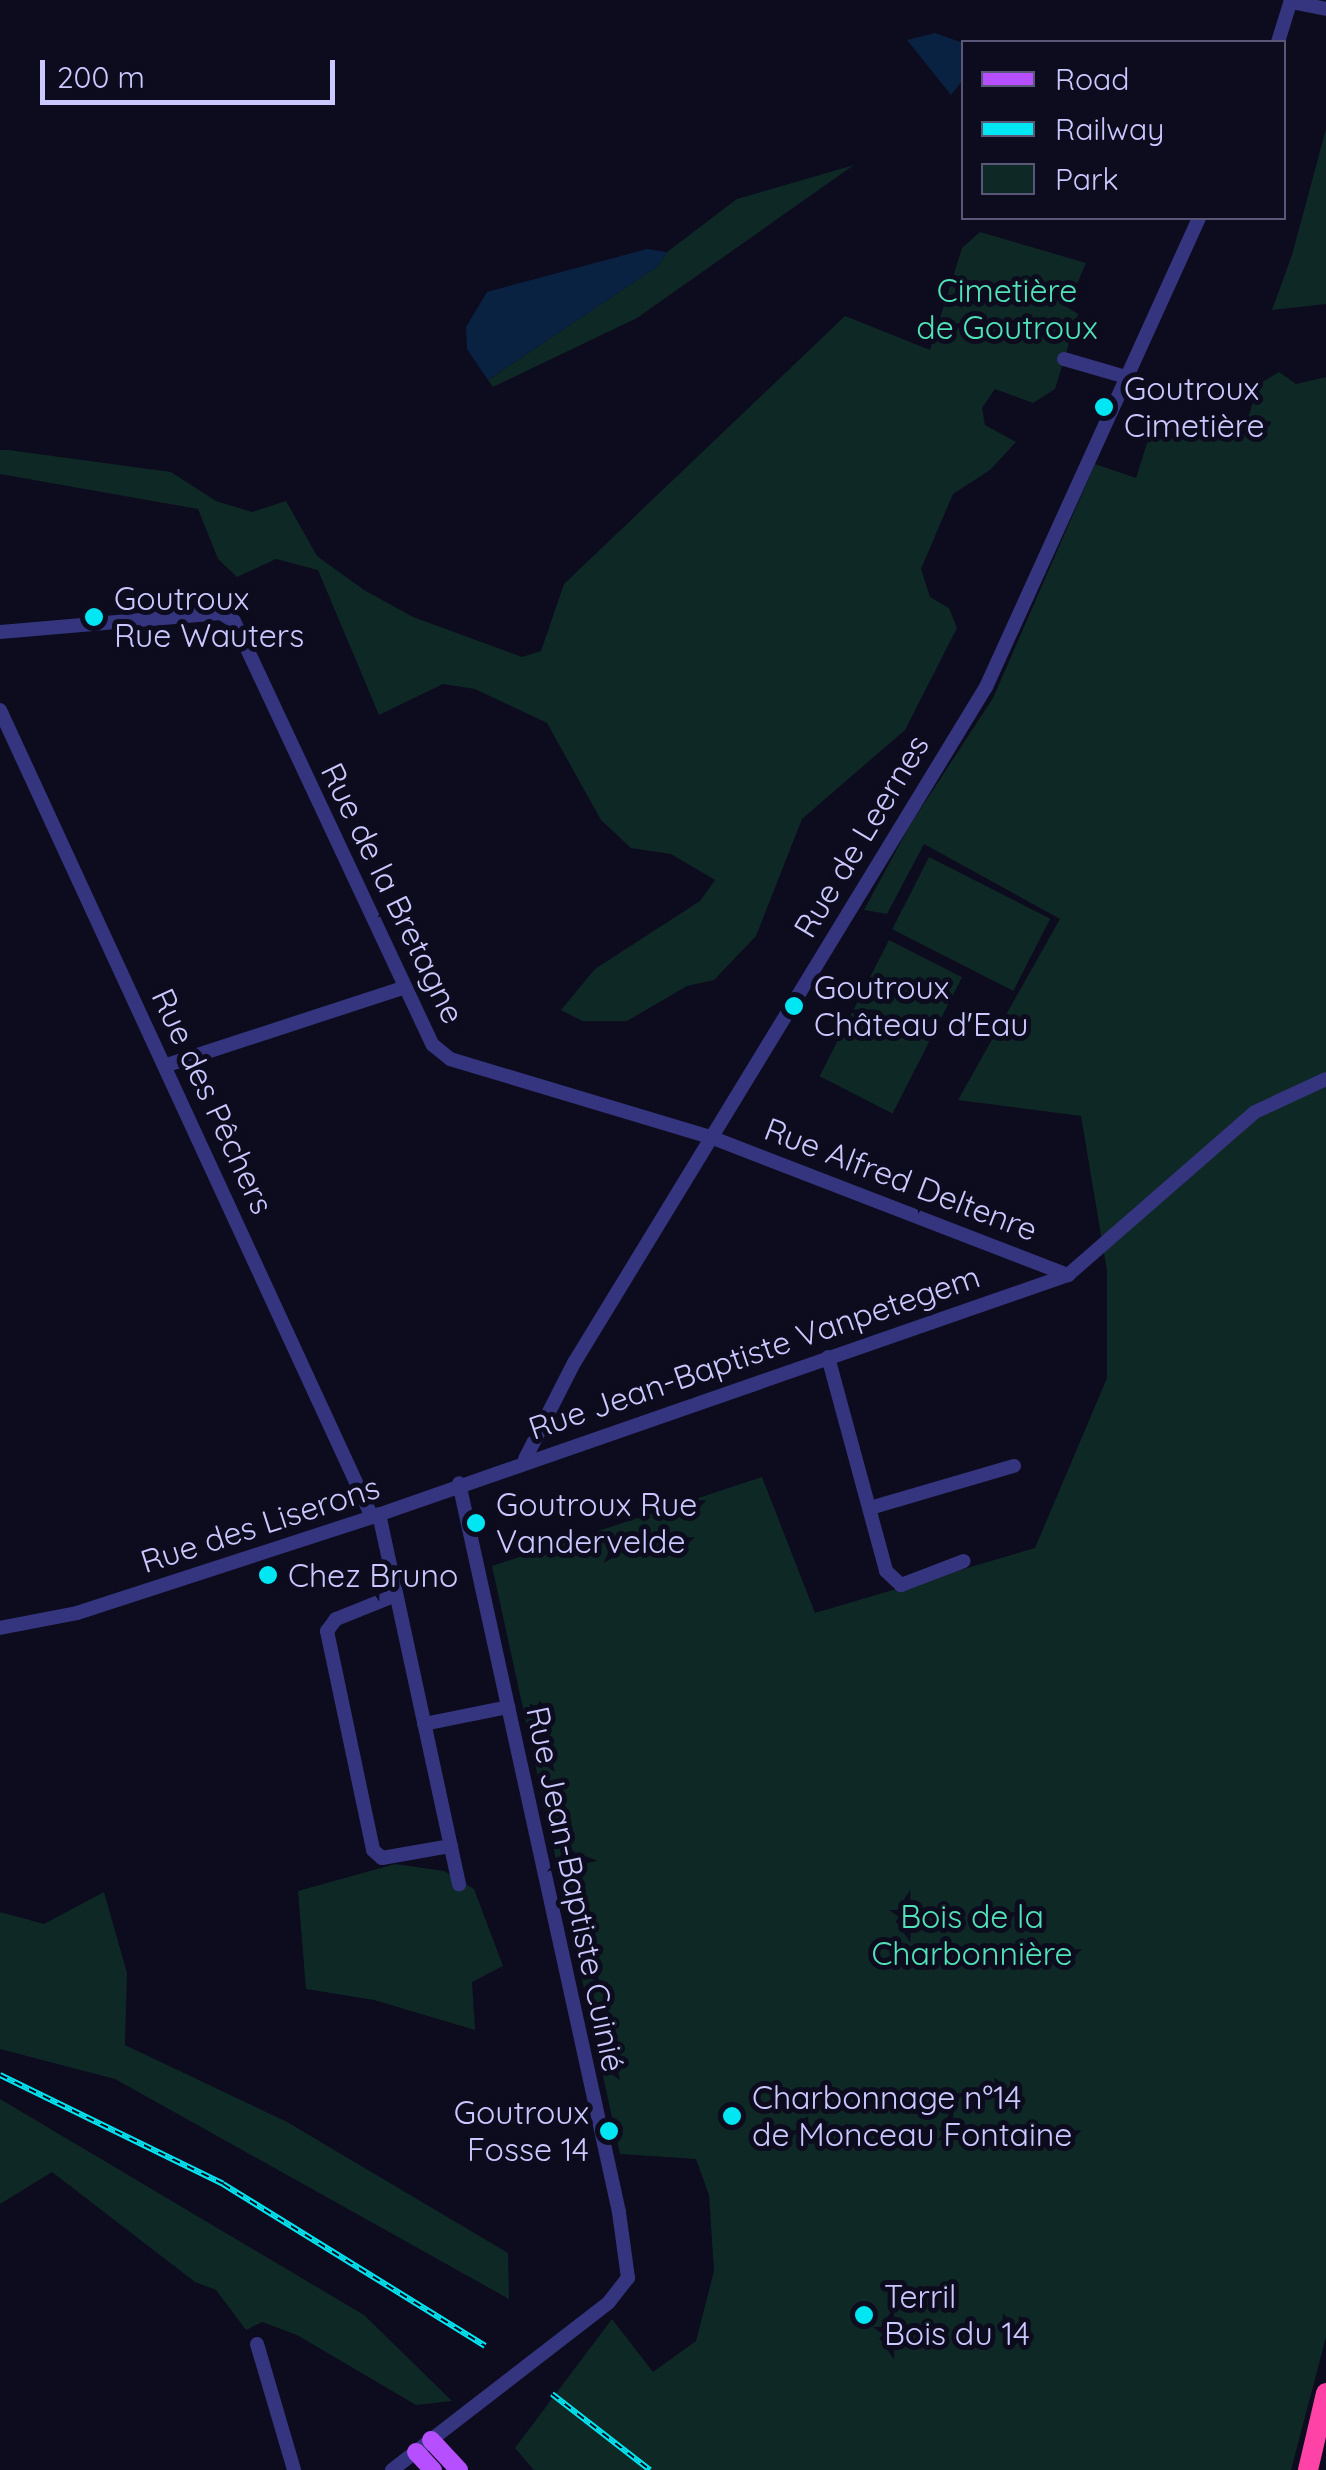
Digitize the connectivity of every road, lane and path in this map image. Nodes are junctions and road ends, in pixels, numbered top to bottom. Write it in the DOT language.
graph roads {
  1 [pos="1291,1"];
  2 [pos="1326,9"];
  3 [pos="1279,40"];
  4 [pos="1198,220"];
  5 [pos="1064,359"];
  6 [pos="1126,377"];
  7 [pos="0,632"];
  8 [pos="0,710"];
  9 [pos="405,987"];
  10 [pos="167,1065"];
  11 [pos="1326,1079"];
  12 [pos="713,1138"];
  13 [pos="1068,1275"];
  14 [pos="828,1357"];
  15 [pos="525,1459"];
  16 [pos="1014,1466"];
  17 [pos="459,1483"];
  18 [pos="870,1508"];
  19 [pos="376,1516"];
  20 [pos="964,1561"];
  21 [pos="396,1595"];
  22 [pos="0,1628"];
  23 [pos="508,1708"];
  24 [pos="424,1724"];
  25 [pos="451,1846"];
  26 [pos="459,1884"];
  27 [pos="257,2344"];
  28 [pos="1326,2393"];
  29 [pos="431,2440"];
  30 [pos="416,2452"];
  31 [pos="294,2470"];
  32 [pos="392,2470"];
  33 [pos="433,2470"];
  34 [pos="459,2470"];
  35 [pos="1308,2470"];
  1 -- 2 [label="street"];
  1 -- 3 [label="street"];
  4 -- 6 [label="street, Rue de Leernes"];
  5 -- 6 [label="street"];
  6 -- 12 [label="street, Rue de Leernes"];
  7 -- 9 [label="street, Rue de la Bretagne"];
  8 -- 10 [label="street, Rue des Pêchers"];
  9 -- 10 [label="street"];
  9 -- 12 [label="street, Rue de la Bretagne"];
  10 -- 19 [label="street, Rue des Pêchers"];
  11 -- 13 [label="street"];
  12 -- 13 [label="street, Rue Alfred Deltenre"];
  12 -- 15 [label="street, Rue de Leernes"];
  13 -- 14 [label="street, Rue Jean-Baptiste Vanpetegem"];
  14 -- 15 [label="street, Rue Jean-Baptiste Vanpetegem"];
  14 -- 18 [label="street"];
  15 -- 17 [label="street, Rue Jean-Baptiste Vanpetegem"];
  16 -- 18 [label="street"];
  17 -- 19 [label="street, Rue des Liserons"];
  17 -- 23 [label="street, Rue Jean-Baptiste Cuinié"];
  18 -- 20 [label="street"];
  19 -- 21 [label="street, Rue des Pêchers"];
  19 -- 22 [label="street, Rue des Liserons"];
  21 -- 24 [label="street, Rue des Pêchers"];
  21 -- 25 [label="street"];
  23 -- 24 [label="street"];
  23 -- 29 [label="street, Rue Jean-Baptiste Cuinié"];
  24 -- 25 [label="street, Rue des Pêchers"];
  25 -- 26 [label="street, Rue des Pêchers"];
  27 -- 31 [label="street"];
  28 -- 35 [label="highway"];
  29 -- 30 [label="street"];
  29 -- 34 [label="main road"];
  30 -- 32 [label="street"];
  30 -- 33 [label="main road"];
}
